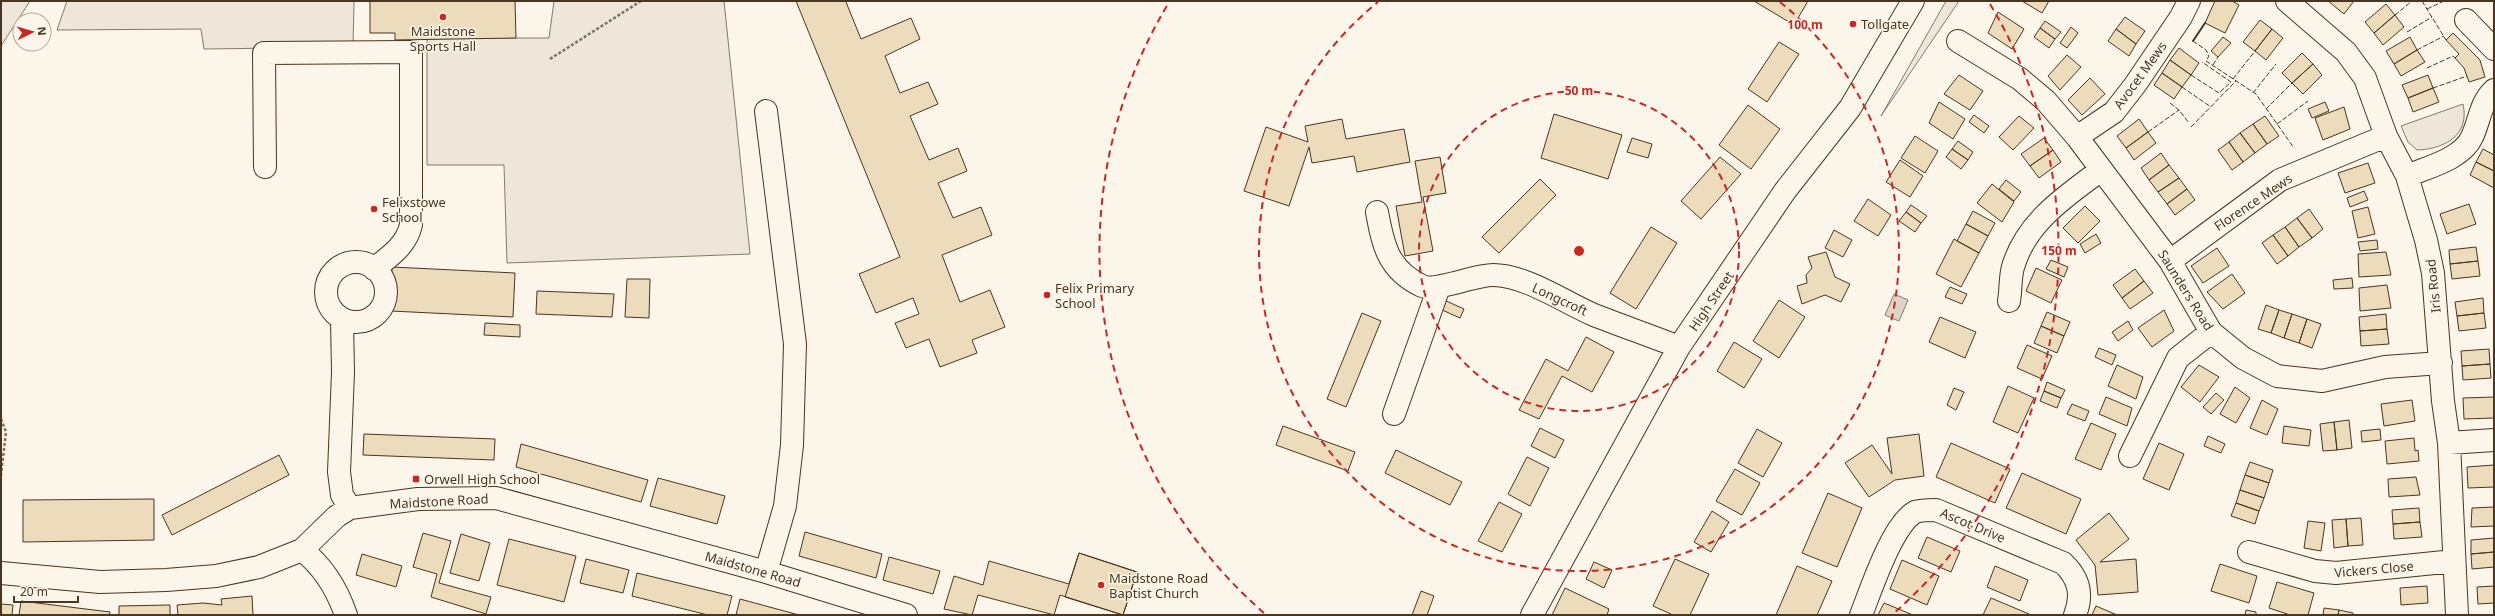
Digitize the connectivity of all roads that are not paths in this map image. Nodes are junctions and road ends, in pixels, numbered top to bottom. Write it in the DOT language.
graph roads {
  1 [pos="1913,1"];
  2 [pos="2189,1"];
  3 [pos="2296,4"];
  4 [pos="2466,20"];
  5 [pos="1958,41"];
  6 [pos="2494,49"];
  7 [pos="2494,90"];
  8 [pos="766,111"];
  9 [pos="2386,136"];
  10 [pos="2077,137"];
  11 [pos="265,167"];
  12 [pos="2101,170"];
  13 [pos="2407,176"];
  14 [pos="1377,212"];
  15 [pos="2170,261"];
  16 [pos="374,269"];
  17 [pos="1439,287"];
  18 [pos="2009,301"];
  19 [pos="342,320"];
  20 [pos="2211,332"];
  21 [pos="1679,347"];
  22 [pos="2441,363"];
  23 [pos="1394,414"];
  24 [pos="2494,440"];
  25 [pos="2448,443"];
  26 [pos="2130,456"];
  27 [pos="350,508"];
  28 [pos="302,550"];
  29 [pos="2249,552"];
  30 [pos="2454,561"];
  31 [pos="766,572"];
  32 [pos="1,573"];
  33 [pos="346,615"];
  34 [pos="906,615"];
  35 [pos="1532,615"];
  36 [pos="1861,615"];
  37 [pos="2075,615"];
  38 [pos="2458,615"];
  1 -- 21 [label="street, High Street"];
  2 -- 10 [label="street, Avocet Mews"];
  3 -- 9 [label="street, Iris Road"];
  4 -- 6 [label="street"];
  5 -- 10 [label="street, Saunders Road"];
  7 -- 13 [label="street"];
  8 -- 31 [label="street"];
  9 -- 13 [label="street, Iris Road"];
  9 -- 15 [label="street, Florence Mews"];
  10 -- 12 [label="street, Saunders Road"];
  11 -- 16 [label="street"];
  12 -- 15 [label="street, Saunders Road"];
  12 -- 18 [label="street"];
  13 -- 22 [label="street, Iris Road"];
  14 -- 17 [label="street, Longcroft"];
  15 -- 20 [label="street, Saunders Road"];
  16 -- 19 [label="street"];
  16 -- 19 [label="street"];
  17 -- 21 [label="street, Longcroft"];
  17 -- 23 [label="street"];
  19 -- 27 [label="street"];
  20 -- 22 [label="street, Saunders Road"];
  20 -- 26 [label="street"];
  21 -- 35 [label="street, High Street"];
  22 -- 25 [label="street, Iris Road"];
  24 -- 25 [label="street"];
  25 -- 30 [label="street, Iris Road"];
  27 -- 28 [label="street, Maidstone Road"];
  27 -- 31 [label="street, Maidstone Road"];
  28 -- 32 [label="street, Maidstone Road"];
  28 -- 33 [label="street"];
  29 -- 30 [label="street, Vickers Close"];
  30 -- 38 [label="street, Iris Road"];
  31 -- 34 [label="street, Maidstone Road"];
  36 -- 37 [label="street, Ascot Drive"];
}
